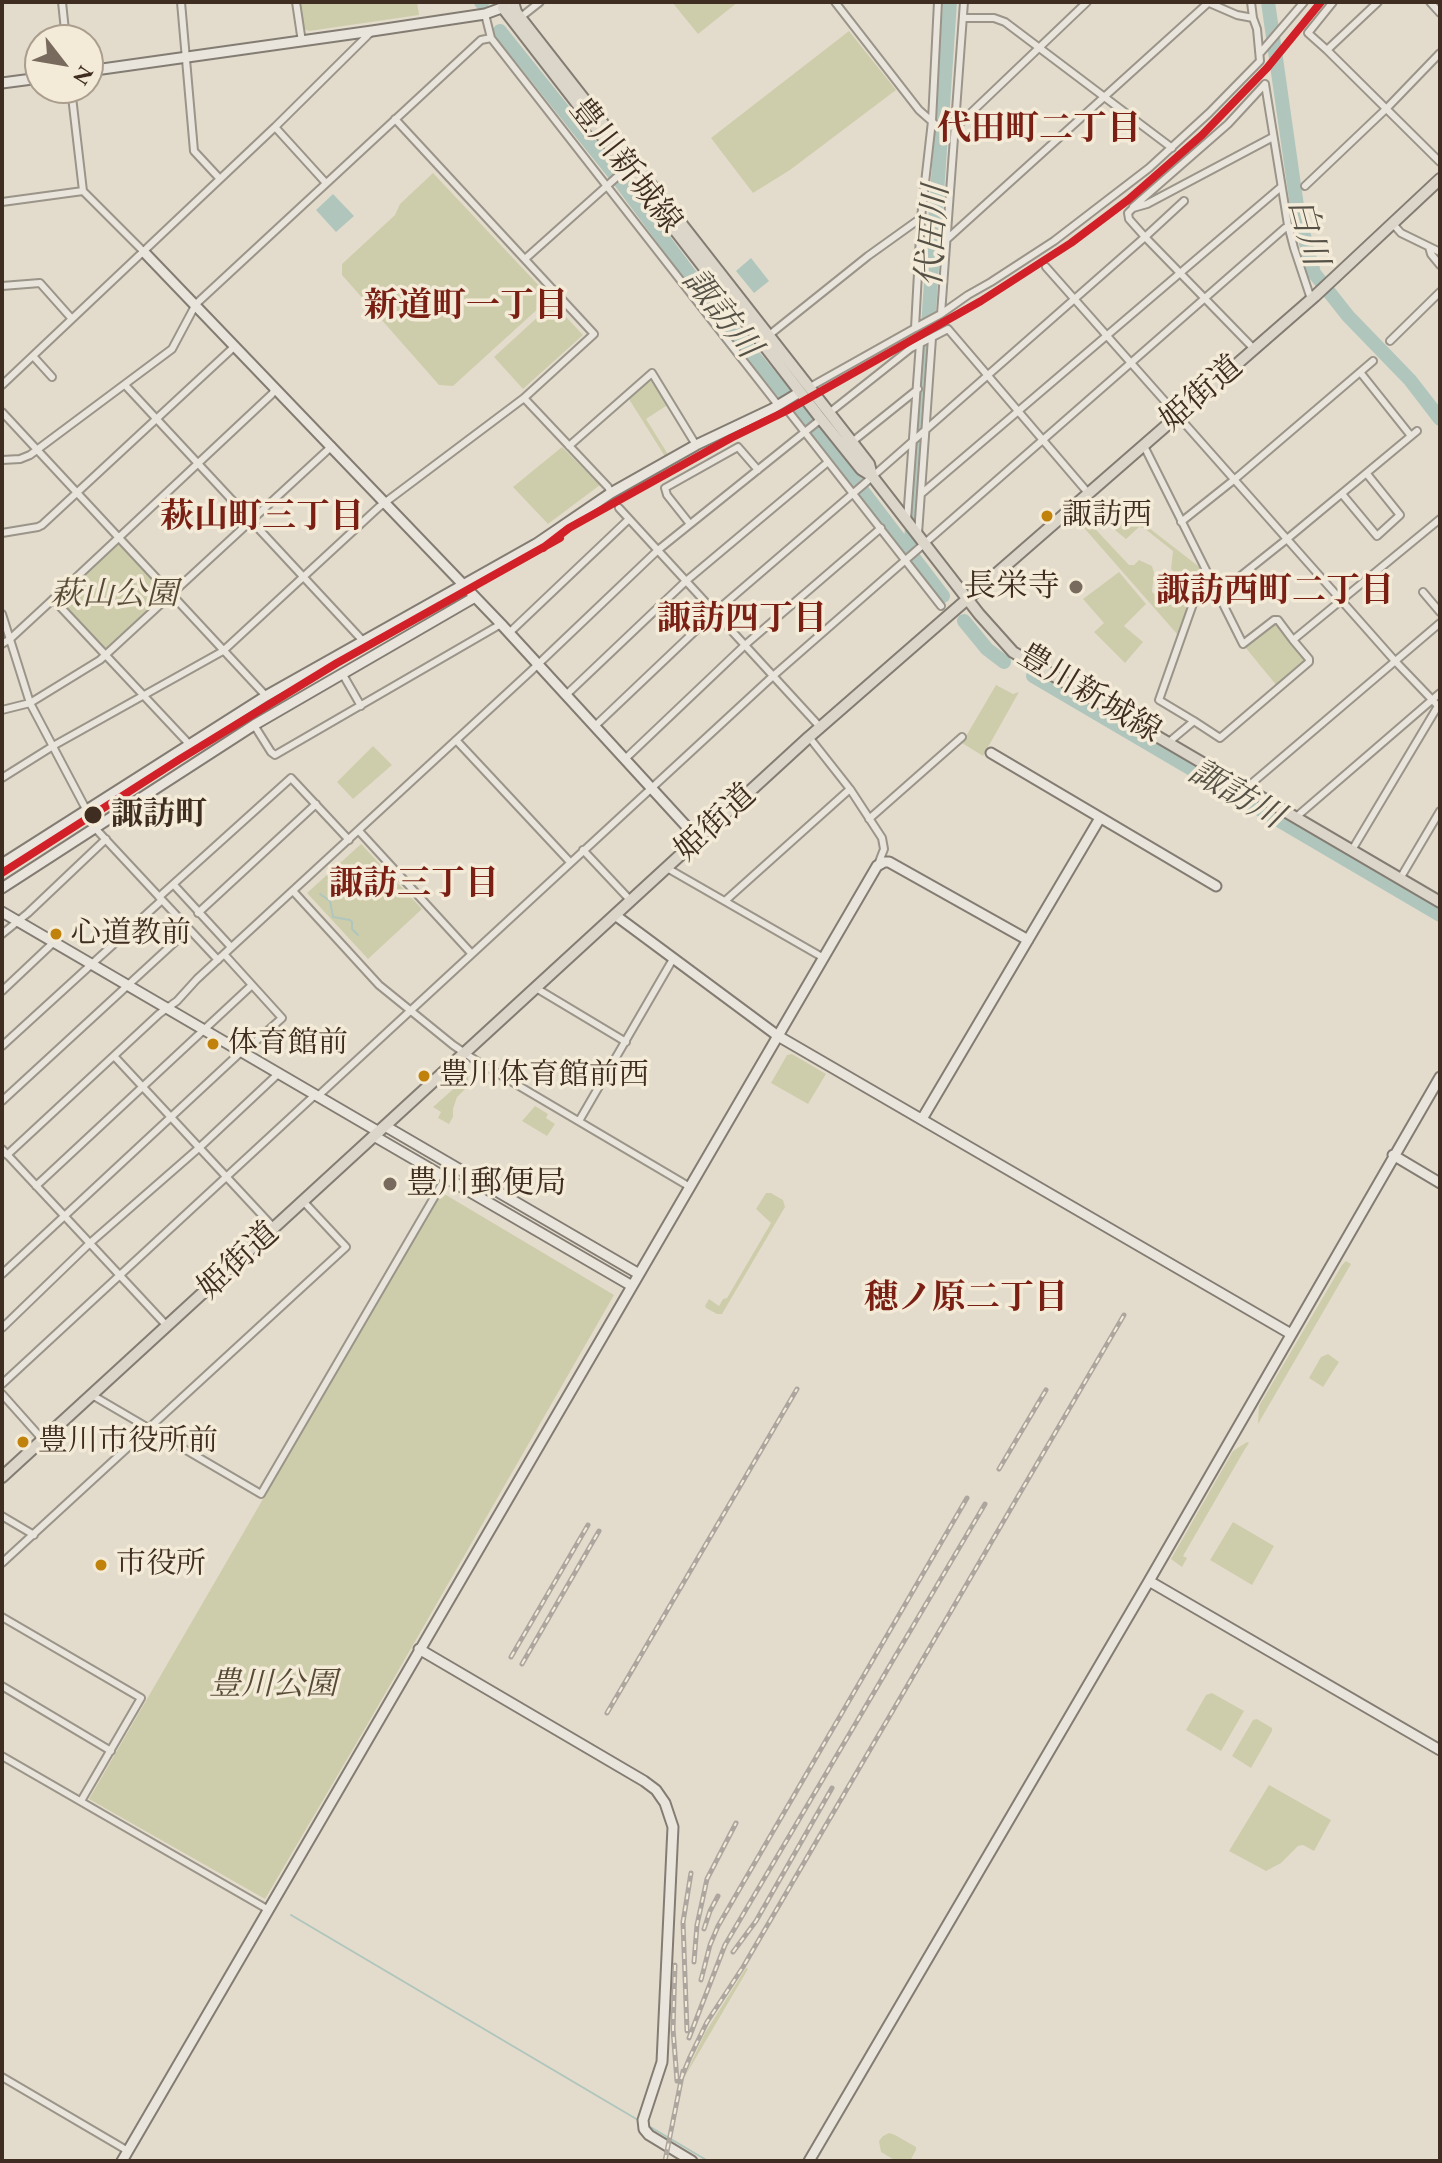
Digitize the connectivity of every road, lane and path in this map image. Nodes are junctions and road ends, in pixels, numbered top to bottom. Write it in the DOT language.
graph roads {
  1 [pos="62,2"];
  2 [pos="181,2"];
  3 [pos="296,2"];
  4 [pos="540,2"];
  5 [pos="835,2"];
  6 [pos="964,2"];
  7 [pos="1087,2"];
  8 [pos="1207,2"];
  9 [pos="1251,2"];
  10 [pos="1304,2"];
  11 [pos="1333,2"];
  12 [pos="1378,2"];
  13 [pos="1430,2"];
  14 [pos="937,3"];
  15 [pos="501,6"];
  16 [pos="1440,13"];
  17 [pos="521,17"];
  18 [pos="963,18"];
  19 [pos="1253,18"];
  20 [pos="64,24"];
  21 [pos="372,31"];
  22 [pos="491,38"];
  23 [pos="302,42"];
  24 [pos="1040,47"];
  25 [pos="1262,50"];
  26 [pos="1327,50"];
  27 [pos="1440,53"];
  28 [pos="185,58"];
  29 [pos="104,69"];
  30 [pos="24,80"];
  31 [pos="2,83"];
  32 [pos="1104,97"];
  33 [pos="73,104"];
  34 [pos="1387,108"];
  35 [pos="395,119"];
  36 [pos="934,123"];
  37 [pos="953,126"];
  38 [pos="275,127"];
  39 [pos="1273,137"];
  40 [pos="1172,148"];
  41 [pos="1440,162"];
  42 [pos="628,167"];
  43 [pos="220,179"];
  44 [pos="1440,179"];
  45 [pos="325,182"];
  46 [pos="609,183"];
  47 [pos="1305,186"];
  48 [pos="1281,187"];
  49 [pos="83,191"];
  50 [pos="1184,201"];
  51 [pos="2,202"];
  52 [pos="1133,208"];
  53 [pos="921,218"];
  54 [pos="1393,224"];
  55 [pos="1285,228"];
  56 [pos="1145,237"];
  57 [pos="946,240"];
  58 [pos="1429,247"];
  59 [pos="144,252"];
  60 [pos="1440,252"];
  61 [pos="525,259"];
  62 [pos="1440,265"];
  63 [pos="1046,267"];
  64 [pos="1180,273"];
  65 [pos="2,286"];
  66 [pos="1440,292"];
  67 [pos="1204,298"];
  68 [pos="1313,298"];
  69 [pos="1074,300"];
  70 [pos="196,304"];
  71 [pos="941,314"];
  72 [pos="72,319"];
  73 [pos="915,328"];
  74 [pos="1106,337"];
  75 [pos="765,338"];
  76 [pos="926,340"];
  77 [pos="1390,341"];
  78 [pos="235,346"];
  79 [pos="1254,349"];
  80 [pos="33,356"];
  81 [pos="1373,361"];
  82 [pos="1130,364"];
  83 [pos="1360,372"];
  84 [pos="988,375"];
  85 [pos="52,377"];
  86 [pos="2,385"];
  87 [pos="125,385"];
  88 [pos="275,389"];
  89 [pos="918,389"];
  90 [pos="802,391"];
  91 [pos="524,398"];
  92 [pos="780,404"];
  93 [pos="1018,411"];
  94 [pos="2,412"];
  95 [pos="789,412"];
  96 [pos="1178,416"];
  97 [pos="822,418"];
  98 [pos="156,419"];
  99 [pos="925,430"];
  100 [pos="805,432"];
  101 [pos="915,438"];
  102 [pos="1042,440"];
  103 [pos="852,442"];
  104 [pos="696,445"];
  105 [pos="332,446"];
  106 [pos="569,446"];
  107 [pos="1144,446"];
  108 [pos="37,450"];
  109 [pos="2,460"];
  110 [pos="828,462"];
  111 [pos="197,463"];
  112 [pos="758,470"];
  113 [pos="1367,474"];
  114 [pos="1235,479"];
  115 [pos="868,480"];
  116 [pos="77,493"];
  117 [pos="611,493"];
  118 [pos="854,493"];
  119 [pos="921,494"];
  120 [pos="1089,494"];
  121 [pos="1342,494"];
  122 [pos="386,504"];
  123 [pos="619,508"];
  124 [pos="629,519"];
  125 [pos="1440,519"];
  126 [pos="907,520"];
  127 [pos="251,521"];
  128 [pos="1181,522"];
  129 [pos="690,524"];
  130 [pos="881,528"];
  131 [pos="2,533"];
  132 [pos="117,538"];
  133 [pos="1287,539"];
  134 [pos="919,542"];
  135 [pos="658,550"];
  136 [pos="906,559"];
  137 [pos="1205,570"];
  138 [pos="304,578"];
  139 [pos="686,581"];
  140 [pos="462,585"];
  141 [pos="1423,592"];
  142 [pos="171,594"];
  143 [pos="1218,594"];
  144 [pos="475,597"];
  145 [pos="967,598"];
  146 [pos="53,599"];
  147 [pos="1341,599"];
  148 [pos="941,606"];
  149 [pos="715,612"];
  150 [pos="1440,612"];
  151 [pos="2,614"];
  152 [pos="1440,623"];
  153 [pos="501,624"];
  154 [pos="509,633"];
  155 [pos="10,639"];
  156 [pos="1293,640"];
  157 [pos="363,641"];
  158 [pos="2,644"];
  159 [pos="745,645"];
  160 [pos="223,651"];
  161 [pos="105,655"];
  162 [pos="1395,661"];
  163 [pos="537,664"];
  164 [pos="342,673"];
  165 [pos="773,676"];
  166 [pos="1440,693"];
  167 [pos="566,695"];
  168 [pos="144,696"];
  169 [pos="266,696"];
  170 [pos="1432,701"];
  171 [pos="30,703"];
  172 [pos="361,706"];
  173 [pos="1439,707"];
  174 [pos="2,710"];
  175 [pos="1194,721"];
  176 [pos="254,725"];
  177 [pos="595,726"];
  178 [pos="820,727"];
  179 [pos="809,737"];
  180 [pos="962,737"];
  181 [pos="456,740"];
  182 [pos="1169,742"];
  183 [pos="190,745"];
  184 [pos="53,746"];
  185 [pos="991,753"];
  186 [pos="625,759"];
  187 [pos="2,778"];
  188 [pos="651,787"];
  189 [pos="850,789"];
  190 [pos="1245,789"];
  191 [pos="316,804"];
  192 [pos="87,811"];
  193 [pos="1440,811"];
  194 [pos="1100,818"];
  195 [pos="1295,818"];
  196 [pos="869,819"];
  197 [pos="94,827"];
  198 [pos="359,831"];
  199 [pos="106,839"];
  200 [pos="698,839"];
  201 [pos="349,840"];
  202 [pos="583,850"];
  203 [pos="1352,850"];
  204 [pos="570,862"];
  205 [pos="2,864"];
  206 [pos="877,866"];
  207 [pos="667,868"];
  208 [pos="1401,877"];
  209 [pos="174,885"];
  210 [pos="1216,886"];
  211 [pos="2,888"];
  212 [pos="293,891"];
  213 [pos="161,898"];
  214 [pos="631,901"];
  215 [pos="725,901"];
  216 [pos="1440,902"];
  217 [pos="2,912"];
  218 [pos="198,913"];
  219 [pos="615,915"];
  220 [pos="18,920"];
  221 [pos="189,929"];
  222 [pos="2,934"];
  223 [pos="1028,940"];
  224 [pos="55,941"];
  225 [pos="231,947"];
  226 [pos="471,953"];
  227 [pos="224,954"];
  228 [pos="822,957"];
  229 [pos="673,959"];
  230 [pos="218,960"];
  231 [pos="93,963"];
  232 [pos="129,984"];
  233 [pos="252,985"];
  234 [pos="535,987"];
  235 [pos="2,991"];
  236 [pos="167,1007"];
  237 [pos="410,1011"];
  238 [pos="205,1029"];
  239 [pos="778,1036"];
  240 [pos="626,1042"];
  241 [pos="2,1046"];
  242 [pos="242,1051"];
  243 [pos="465,1053"];
  244 [pos="114,1056"];
  245 [pos="279,1073"];
  246 [pos="1440,1077"];
  247 [pos="144,1086"];
  248 [pos="317,1095"];
  249 [pos="2,1101"];
  250 [pos="172,1117"];
  251 [pos="922,1119"];
  252 [pos="579,1121"];
  253 [pos="380,1131"];
  254 [pos="200,1147"];
  255 [pos="4,1152"];
  256 [pos="1393,1155"];
  257 [pos="227,1176"];
  258 [pos="446,1177"];
  259 [pos="1440,1183"];
  260 [pos="36,1186"];
  261 [pos="690,1187"];
  262 [pos="303,1201"];
  263 [pos="65,1216"];
  264 [pos="274,1228"];
  265 [pos="90,1243"];
  266 [pos="2,1274"];
  267 [pos="639,1274"];
  268 [pos="120,1275"];
  269 [pos="632,1286"];
  270 [pos="167,1326"];
  271 [pos="2,1328"];
  272 [pos="1291,1334"];
  273 [pos="2,1384"];
  274 [pos="2,1394"];
  275 [pos="92,1395"];
  276 [pos="149,1429"];
  277 [pos="43,1440"];
  278 [pos="2,1477"];
  279 [pos="2,1516"];
  280 [pos="34,1535"];
  281 [pos="2,1563"];
  282 [pos="1149,1581"];
  283 [pos="2,1617"];
  284 [pos="419,1649"];
  285 [pos="2,1686"];
  286 [pos="1440,1750"];
  287 [pos="111,1751"];
  288 [pos="2,1756"];
  289 [pos="81,1801"];
  290 [pos="267,1909"];
  291 [pos="2,2077"];
  292 [pos="128,2151"];
  293 [pos="122,2161"];
  294 [pos="692,2161"];
  295 [pos="809,2161"];
  1 -- 20 [label="street"];
  2 -- 28 [label="street"];
  3 -- 23 [label="street"];
  4 -- 17 [label="street"];
  5 -- 36 [label="street"];
  6 -- 18 [label="street"];
  7 -- 24 [label="street"];
  8 -- 19 [label="street"];
  8 -- 32 [label="street"];
  9 -- 19 [label="street"];
  10 -- 25 [label="street"];
  11 -- 26 [label="street"];
  12 -- 26 [label="street"];
  13 -- 16 [label="street"];
  14 -- 36 [label="street"];
  15 -- 17 [label="main road, 豊川新城線"];
  15 -- 21 [label="street"];
  15 -- 22 [label="street"];
  15 -- 42 [label="main road, 豊川新城線"];
  17 -- 42 [label="main road, 豊川新城線"];
  18 -- 24 [label="street"];
  18 -- 37 [label="street"];
  19 -- 25 [label="street"];
  21 -- 23 [label="street"];
  21 -- 38 [label="street"];
  22 -- 35 [label="street"];
  22 -- 46 [label="street"];
  23 -- 28 [label="street"];
  24 -- 32 [label="street"];
  24 -- 37 [label="street"];
  25 -- 40 [label="street"];
  26 -- 34 [label="street"];
  27 -- 34 [label="street"];
  28 -- 29 [label="street"];
  28 -- 43 [label="street"];
  30 -- 31 [label="street"];
  32 -- 40 [label="street"];
  32 -- 57 [label="street"];
  33 -- 49 [label="street"];
  34 -- 41 [label="street"];
  34 -- 47 [label="street"];
  35 -- 45 [label="street"];
  35 -- 61 [label="street"];
  36 -- 37 [label="street"];
  36 -- 53 [label="street"];
  37 -- 57 [label="street"];
  38 -- 43 [label="street"];
  38 -- 45 [label="street"];
  39 -- 48 [label="street"];
  39 -- 52 [label="street"];
  39 -- 52 [label="street"];
  40 -- 71 [label="street"];
  42 -- 46 [label="street"];
  42 -- 75 [label="main road, 豊川新城線"];
  43 -- 59 [label="street"];
  44 -- 54 [label="main road, 姫街道"];
  45 -- 70 [label="street"];
  46 -- 61 [label="street"];
  46 -- 92 [label="street"];
  48 -- 64 [label="street"];
  48 -- 68 [label="street"];
  49 -- 51 [label="street"];
  49 -- 59 [label="street"];
  50 -- 56 [label="street"];
  52 -- 56 [label="street"];
  53 -- 73 [label="street"];
  53 -- 75 [label="street"];
  54 -- 58 [label="street"];
  54 -- 68 [label="main road, 姫街道"];
  55 -- 67 [label="street"];
  56 -- 64 [label="street"];
  56 -- 69 [label="street"];
  57 -- 71 [label="street"];
  58 -- 60 [label="street"];
  58 -- 62 [label="street"];
  59 -- 70 [label="street"];
  59 -- 72 [label="street"];
  61 -- 91 [label="street"];
  63 -- 69 [label="street"];
  64 -- 67 [label="street"];
  64 -- 74 [label="street"];
  65 -- 72 [label="street"];
  66 -- 77 [label="street"];
  67 -- 79 [label="street"];
  67 -- 82 [label="street"];
  68 -- 79 [label="main road, 姫街道"];
  69 -- 74 [label="street"];
  69 -- 84 [label="street"];
  70 -- 78 [label="street"];
  70 -- 87 [label="street"];
  71 -- 73 [label="street"];
  72 -- 80 [label="street"];
  73 -- 90 [label="street"];
  74 -- 82 [label="street"];
  74 -- 93 [label="street"];
  75 -- 90 [label="main road, 豊川新城線"];
  76 -- 84 [label="street"];
  76 -- 89 [label="street"];
  76 -- 97 [label="street"];
  76 -- 99 [label="street"];
  78 -- 88 [label="street"];
  78 -- 98 [label="street"];
  79 -- 96 [label="main road, 姫街道"];
  80 -- 85 [label="street"];
  80 -- 86 [label="street"];
  81 -- 83 [label="street"];
  82 -- 96 [label="street"];
  82 -- 102 [label="street"];
  83 -- 113 [label="street"];
  83 -- 114 [label="street"];
  84 -- 93 [label="street"];
  84 -- 99 [label="street"];
  87 -- 98 [label="street"];
  87 -- 108 [label="street"];
  88 -- 105 [label="street"];
  88 -- 111 [label="street"];
  89 -- 101 [label="street"];
  89 -- 103 [label="street"];
  90 -- 92 [label="street"];
  90 -- 97 [label="main road, 豊川新城線"];
  91 -- 106 [label="street"];
  91 -- 122 [label="street"];
  92 -- 104 [label="street"];
  93 -- 102 [label="street"];
  93 -- 119 [label="street"];
  94 -- 108 [label="street"];
  95 -- 100 [label="street"];
  96 -- 107 [label="main road, 姫街道"];
  96 -- 114 [label="street"];
  97 -- 100 [label="street"];
  97 -- 103 [label="main road, 豊川新城線"];
  97 -- 115 [label="main road, 豊川新城線"];
  98 -- 111 [label="street"];
  98 -- 116 [label="street"];
  99 -- 101 [label="street"];
  99 -- 119 [label="street"];
  100 -- 110 [label="street"];
  100 -- 112 [label="street"];
  101 -- 115 [label="street"];
  101 -- 126 [label="street"];
  102 -- 120 [label="street"];
  102 -- 134 [label="street"];
  103 -- 115 [label="main road, 豊川新城線"];
  104 -- 106 [label="street"];
  104 -- 117 [label="street"];
  105 -- 122 [label="street"];
  105 -- 127 [label="street"];
  106 -- 117 [label="street"];
  107 -- 120 [label="main road, 姫街道"];
  107 -- 128 [label="street"];
  108 -- 109 [label="street"];
  108 -- 116 [label="street"];
  110 -- 118 [label="street"];
  110 -- 139 [label="street"];
  111 -- 127 [label="street"];
  111 -- 132 [label="street"];
  112 -- 129 [label="street"];
  112 -- 129 [label="street"];
  113 -- 121 [label="street"];
  113 -- 121 [label="street"];
  114 -- 128 [label="street"];
  114 -- 133 [label="street"];
  115 -- 118 [label="street"];
  115 -- 126 [label="main road, 豊川新城線"];
  116 -- 131 [label="street"];
  116 -- 132 [label="street"];
  117 -- 140 [label="street"];
  118 -- 130 [label="street"];
  118 -- 149 [label="street"];
  119 -- 134 [label="street"];
  120 -- 145 [label="main road, 姫街道"];
  121 -- 133 [label="street"];
  122 -- 138 [label="street"];
  122 -- 140 [label="street"];
  123 -- 124 [label="street"];
  124 -- 135 [label="street"];
  124 -- 154 [label="street"];
  125 -- 147 [label="street"];
  126 -- 134 [label="main road, 豊川新城線"];
  127 -- 138 [label="street"];
  127 -- 142 [label="street"];
  128 -- 137 [label="street"];
  129 -- 135 [label="street"];
  130 -- 136 [label="street"];
  130 -- 159 [label="street"];
  132 -- 142 [label="street"];
  132 -- 146 [label="street"];
  133 -- 143 [label="street"];
  133 -- 147 [label="street"];
  134 -- 136 [label="street"];
  134 -- 145 [label="main road, 豊川新城線"];
  135 -- 139 [label="street"];
  135 -- 163 [label="street"];
  136 -- 148 [label="street"];
  136 -- 165 [label="street"];
  137 -- 143 [label="street"];
  137 -- 175 [label="street"];
  138 -- 157 [label="street"];
  138 -- 160 [label="street"];
  139 -- 149 [label="street"];
  139 -- 167 [label="street"];
  140 -- 144 [label="street"];
  140 -- 157 [label="street"];
  141 -- 150 [label="street"];
  142 -- 160 [label="street"];
  142 -- 161 [label="street"];
  143 -- 156 [label="street"];
  144 -- 153 [label="street"];
  144 -- 164 [label="street"];
  145 -- 178 [label="main road, 姫街道"];
  145 -- 182 [label="main road, 豊川新城線"];
  146 -- 155 [label="street"];
  146 -- 161 [label="street"];
  147 -- 156 [label="street"];
  147 -- 162 [label="street"];
  149 -- 159 [label="street"];
  149 -- 177 [label="street"];
  151 -- 155 [label="street"];
  152 -- 162 [label="street"];
  153 -- 154 [label="street"];
  153 -- 172 [label="street"];
  154 -- 163 [label="street"];
  155 -- 158 [label="street"];
  155 -- 171 [label="street"];
  156 -- 175 [label="street"];
  157 -- 169 [label="street"];
  159 -- 165 [label="street"];
  159 -- 186 [label="street"];
  160 -- 168 [label="street"];
  160 -- 169 [label="street"];
  161 -- 168 [label="street"];
  161 -- 171 [label="street"];
  162 -- 170 [label="street"];
  162 -- 190 [label="street"];
  163 -- 167 [label="street"];
  163 -- 181 [label="street"];
  164 -- 172 [label="street"];
  164 -- 176 [label="street"];
  165 -- 178 [label="street"];
  165 -- 188 [label="street"];
  166 -- 170 [label="street"];
  167 -- 177 [label="street"];
  168 -- 183 [label="street"];
  168 -- 184 [label="street"];
  169 -- 183 [label="street"];
  170 -- 173 [label="street"];
  170 -- 195 [label="street"];
  171 -- 174 [label="street"];
  171 -- 184 [label="street"];
  172 -- 176 [label="street"];
  173 -- 203 [label="street"];
  175 -- 182 [label="street"];
  176 -- 197 [label="street"];
  177 -- 186 [label="street"];
  178 -- 179 [label="main road, 姫街道"];
  179 -- 189 [label="street"];
  179 -- 200 [label="main road, 姫街道"];
  180 -- 196 [label="street"];
  181 -- 198 [label="street"];
  181 -- 204 [label="street"];
  182 -- 190 [label="main road, 豊川新城線"];
  183 -- 192 [label="street"];
  184 -- 187 [label="street"];
  184 -- 192 [label="street"];
  185 -- 194 [label="street"];
  186 -- 188 [label="street"];
  188 -- 200 [label="street"];
  188 -- 202 [label="street"];
  189 -- 196 [label="street"];
  189 -- 215 [label="street"];
  190 -- 195 [label="main road, 豊川新城線"];
  191 -- 201 [label="street"];
  191 -- 209 [label="street"];
  191 -- 218 [label="street"];
  192 -- 205 [label="street"];
  193 -- 208 [label="street"];
  194 -- 210 [label="street"];
  194 -- 223 [label="street"];
  195 -- 203 [label="main road, 豊川新城線"];
  196 -- 206 [label="street"];
  197 -- 199 [label="street"];
  197 -- 211 [label="street"];
  198 -- 201 [label="street"];
  198 -- 226 [label="street"];
  199 -- 213 [label="street"];
  199 -- 220 [label="street"];
  200 -- 207 [label="main road, 姫街道"];
  201 -- 212 [label="street"];
  202 -- 204 [label="street"];
  202 -- 214 [label="street"];
  203 -- 208 [label="main road, 豊川新城線"];
  204 -- 226 [label="street"];
  206 -- 223 [label="street"];
  206 -- 228 [label="street"];
  207 -- 214 [label="main road, 姫街道"];
  207 -- 215 [label="street"];
  208 -- 216 [label="main road, 豊川新城線"];
  209 -- 213 [label="street"];
  209 -- 218 [label="street"];
  212 -- 225 [label="street"];
  212 -- 237 [label="street"];
  213 -- 221 [label="street"];
  213 -- 231 [label="street"];
  214 -- 219 [label="main road, 姫街道"];
  215 -- 228 [label="street"];
  217 -- 220 [label="street"];
  218 -- 225 [label="street"];
  219 -- 229 [label="street"];
  219 -- 234 [label="main road, 姫街道"];
  220 -- 222 [label="street"];
  220 -- 224 [label="street"];
  221 -- 230 [label="street"];
  221 -- 232 [label="street"];
  223 -- 251 [label="street"];
  224 -- 231 [label="street"];
  224 -- 235 [label="street"];
  225 -- 227 [label="street"];
  226 -- 237 [label="street"];
  227 -- 230 [label="street"];
  227 -- 233 [label="street"];
  228 -- 239 [label="street"];
  229 -- 239 [label="street"];
  229 -- 240 [label="street"];
  230 -- 236 [label="street"];
  231 -- 232 [label="street"];
  231 -- 241 [label="street"];
  232 -- 236 [label="street"];
  232 -- 249 [label="street"];
  233 -- 238 [label="street"];
  233 -- 242 [label="street"];
  234 -- 240 [label="street"];
  234 -- 243 [label="main road, 姫街道"];
  236 -- 238 [label="street"];
  236 -- 244 [label="street"];
  237 -- 243 [label="street"];
  237 -- 248 [label="street"];
  238 -- 242 [label="street"];
  238 -- 247 [label="street"];
  239 -- 251 [label="street"];
  239 -- 261 [label="street"];
  240 -- 252 [label="street"];
  242 -- 245 [label="street"];
  242 -- 250 [label="street"];
  243 -- 252 [label="street"];
  243 -- 253 [label="main road, 姫街道"];
  244 -- 247 [label="street"];
  244 -- 255 [label="street"];
  245 -- 248 [label="street"];
  245 -- 254 [label="street"];
  246 -- 256 [label="street"];
  247 -- 250 [label="street"];
  247 -- 260 [label="street"];
  248 -- 253 [label="street"];
  248 -- 257 [label="street"];
  250 -- 254 [label="street"];
  250 -- 263 [label="street"];
  251 -- 272 [label="street"];
  252 -- 261 [label="street"];
  253 -- 258 [label="street"];
  253 -- 262 [label="main road, 姫街道"];
  253 -- 267 [label="street"];
  254 -- 257 [label="street"];
  254 -- 265 [label="street"];
  255 -- 260 [label="street"];
  256 -- 259 [label="street"];
  256 -- 272 [label="street"];
  257 -- 264 [label="street"];
  257 -- 268 [label="street"];
  258 -- 269 [label="street"];
  258 -- 276 [label="street"];
  260 -- 263 [label="street"];
  261 -- 267 [label="street"];
  262 -- 264 [label="main road, 姫街道"];
  262 -- 276 [label="street"];
  263 -- 265 [label="street"];
  263 -- 266 [label="street"];
  264 -- 270 [label="main road, 姫街道"];
  265 -- 268 [label="street"];
  265 -- 271 [label="street"];
  267 -- 269 [label="street"];
  268 -- 270 [label="street"];
  268 -- 273 [label="street"];
  269 -- 284 [label="street"];
  270 -- 275 [label="main road, 姫街道"];
  272 -- 282 [label="street"];
  274 -- 277 [label="street"];
  275 -- 276 [label="street"];
  275 -- 277 [label="main road, 姫街道"];
  276 -- 280 [label="street"];
  277 -- 278 [label="main road, 姫街道"];
  279 -- 280 [label="street"];
  280 -- 281 [label="street"];
  282 -- 286 [label="street"];
  282 -- 295 [label="street"];
  283 -- 287 [label="street"];
  284 -- 290 [label="street"];
  284 -- 294 [label="street"];
  285 -- 287 [label="street"];
  287 -- 289 [label="street"];
  288 -- 289 [label="street"];
  289 -- 290 [label="street"];
  290 -- 292 [label="street"];
  291 -- 292 [label="street"];
  292 -- 293 [label="street"];
}
